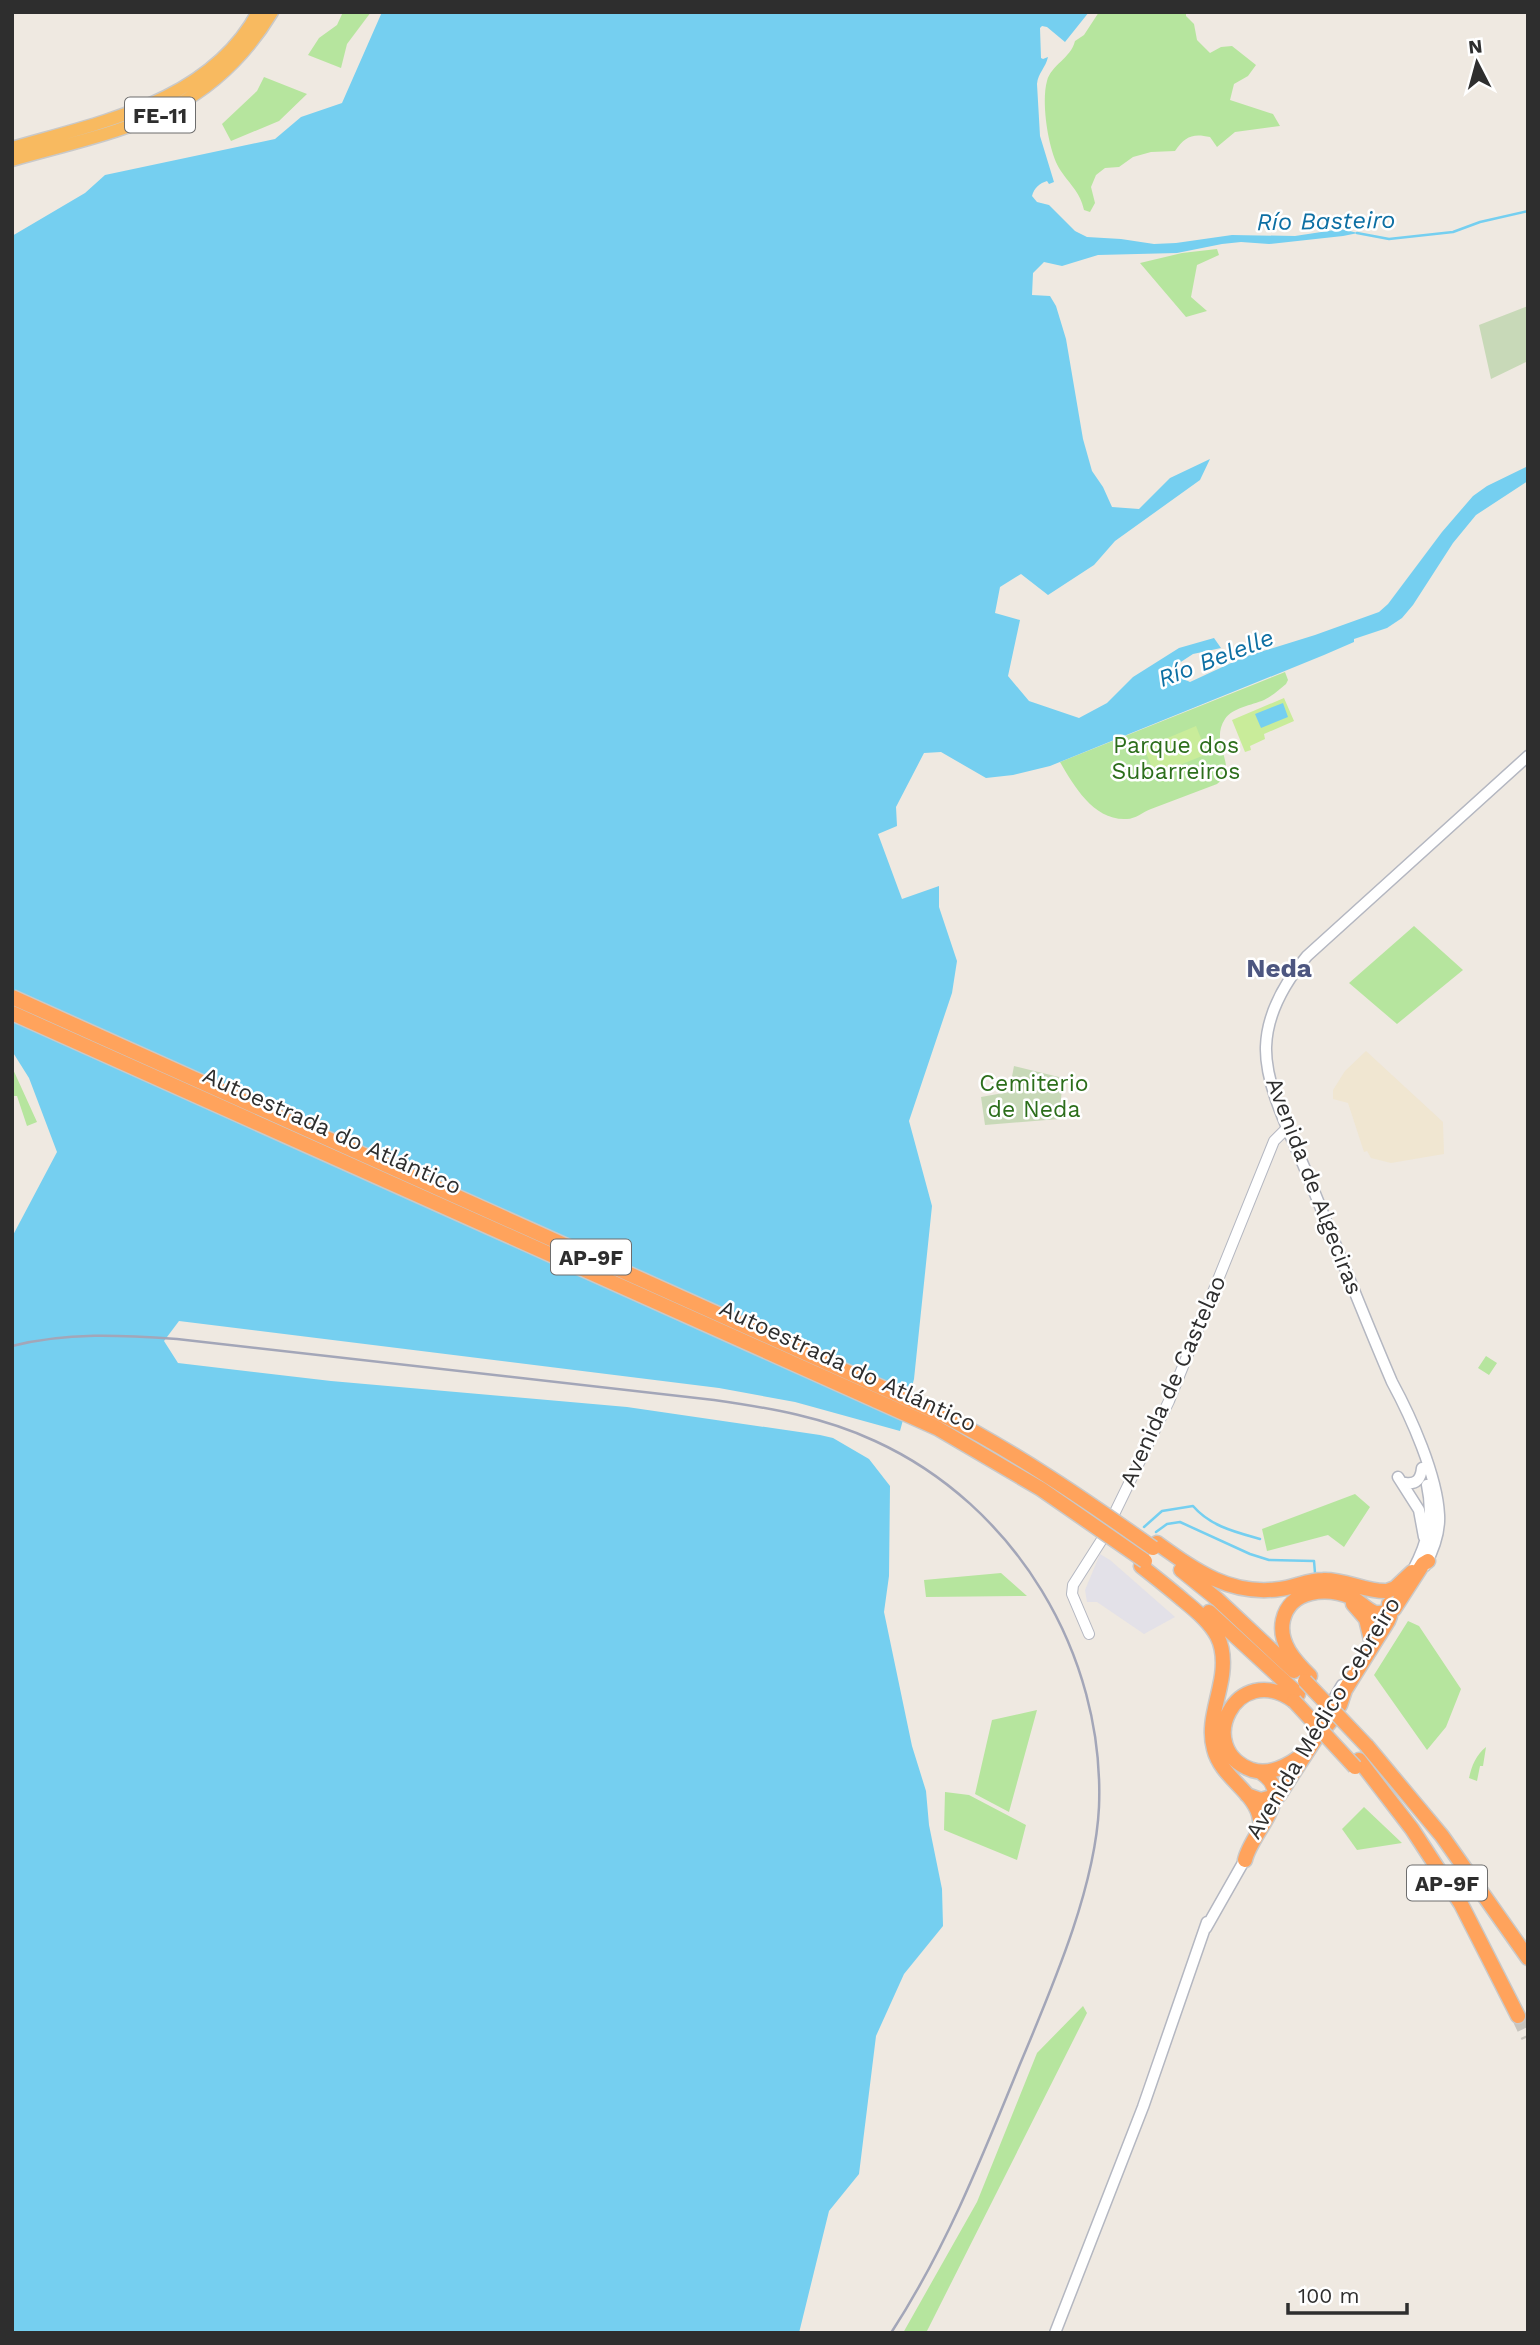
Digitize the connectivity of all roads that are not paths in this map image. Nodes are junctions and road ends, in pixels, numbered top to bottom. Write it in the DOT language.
graph roads {
  1 [pos="258,12"];
  2 [pos="272,12"];
  3 [pos="12,148"];
  4 [pos="12,160"];
  5 [pos="1528,756"];
  6 [pos="12,990"];
  7 [pos="12,997"];
  8 [pos="12,1013"];
  9 [pos="12,1019"];
  10 [pos="150,1058"];
  11 [pos="221,1106"];
  12 [pos="1288,1127"];
  13 [pos="1392,1382"];
  14 [pos="1424,1473"];
  15 [pos="1429,1508"];
  16 [pos="1155,1546"];
  17 [pos="1428,1561"];
  18 [pos="1143,1564"];
  19 [pos="1412,1572"];
  20 [pos="1367,1588"];
  21 [pos="1338,1592"];
  22 [pos="1390,1611"];
  23 [pos="1089,1634"];
  24 [pos="1377,1639"];
  25 [pos="1302,1688"];
  26 [pos="1340,1705"];
  27 [pos="1330,1722"];
  28 [pos="1298,1758"];
  29 [pos="1260,1772"];
  30 [pos="1246,1794"];
  31 [pos="1275,1797"];
  32 [pos="1260,1820"];
  33 [pos="1245,1860"];
  34 [pos="1206,1928"];
  35 [pos="1528,1958"];
  36 [pos="1518,2016"];
  37 [pos="1055,2333"];
  1 -- 3 [label="highway, FE-11"];
  2 -- 4 [label="highway, FE-11"];
  5 -- 12 [label="main road, Avenida de Algeciras"];
  6 -- 10 [label="highway, bridge"];
  7 -- 10 [label="highway, Autoestrada do Atlántico / AP-9F, bridge"];
  8 -- 11 [label="highway, Autoestrada do Atlántico / AP-9F, bridge"];
  9 -- 11 [label="highway, bridge"];
  10 -- 16 [label="highway, Autoestrada do Atlántico / AP-9F, bridge"];
  11 -- 18 [label="highway, Autoestrada do Atlántico / AP-9F, bridge"];
  12 -- 13 [label="main road, Avenida de Algeciras"];
  12 -- 23 [label="street, Avenida de Castelao"];
  13 -- 14 [label="main road, Avenida de Algeciras"];
  13 -- 15 [label="main road, Avenida de Algeciras"];
  14 -- 15 [label="main road"];
  14 -- 15 [label="main road"];
  15 -- 17 [label="main road"];
  15 -- 19 [label="main road, Avenida Médico Cebreiro"];
  16 -- 20 [label="highway"];
  16 -- 25 [label="highway, Autoestrada do Atlántico / AP-9F"];
  17 -- 22 [label="highway"];
  17 -- 24 [label="main road"];
  18 -- 25 [label="highway, Autoestrada do Atlántico / AP-9F"];
  18 -- 30 [label="highway"];
  19 -- 20 [label="highway"];
  19 -- 22 [label="main road, Avenida Médico Cebreiro"];
  20 -- 22 [label="highway"];
  21 -- 22 [label="highway"];
  21 -- 24 [label="highway"];
  21 -- 25 [label="highway"];
  22 -- 24 [label="main road, Avenida Médico Cebreiro"];
  22 -- 26 [label="highway"];
  24 -- 26 [label="main road, Avenida Médico Cebreiro"];
  24 -- 28 [label="main road, Avenida Médico Cebreiro"];
  25 -- 29 [label="highway"];
  25 -- 35 [label="highway, Autoestrada do Atlántico / AP-9F, bridge"];
  25 -- 36 [label="highway, AP-9F, bridge"];
  26 -- 27 [label="main road, Avenida Médico Cebreiro"];
  27 -- 31 [label="highway"];
  27 -- 33 [label="main road, Avenida Médico Cebreiro"];
  28 -- 29 [label="highway"];
  28 -- 31 [label="main road, Avenida Médico Cebreiro"];
  29 -- 31 [label="highway"];
  30 -- 31 [label="highway"];
  30 -- 32 [label="highway"];
  31 -- 32 [label="main road, Avenida Médico Cebreiro"];
  31 -- 33 [label="highway"];
  32 -- 34 [label="main road, Avenida Médico Cebreiro"];
  33 -- 34 [label="main road, Avenida Médico Cebreiro"];
  34 -- 37 [label="main road, Avenida Médico Cebreiro"];
}
